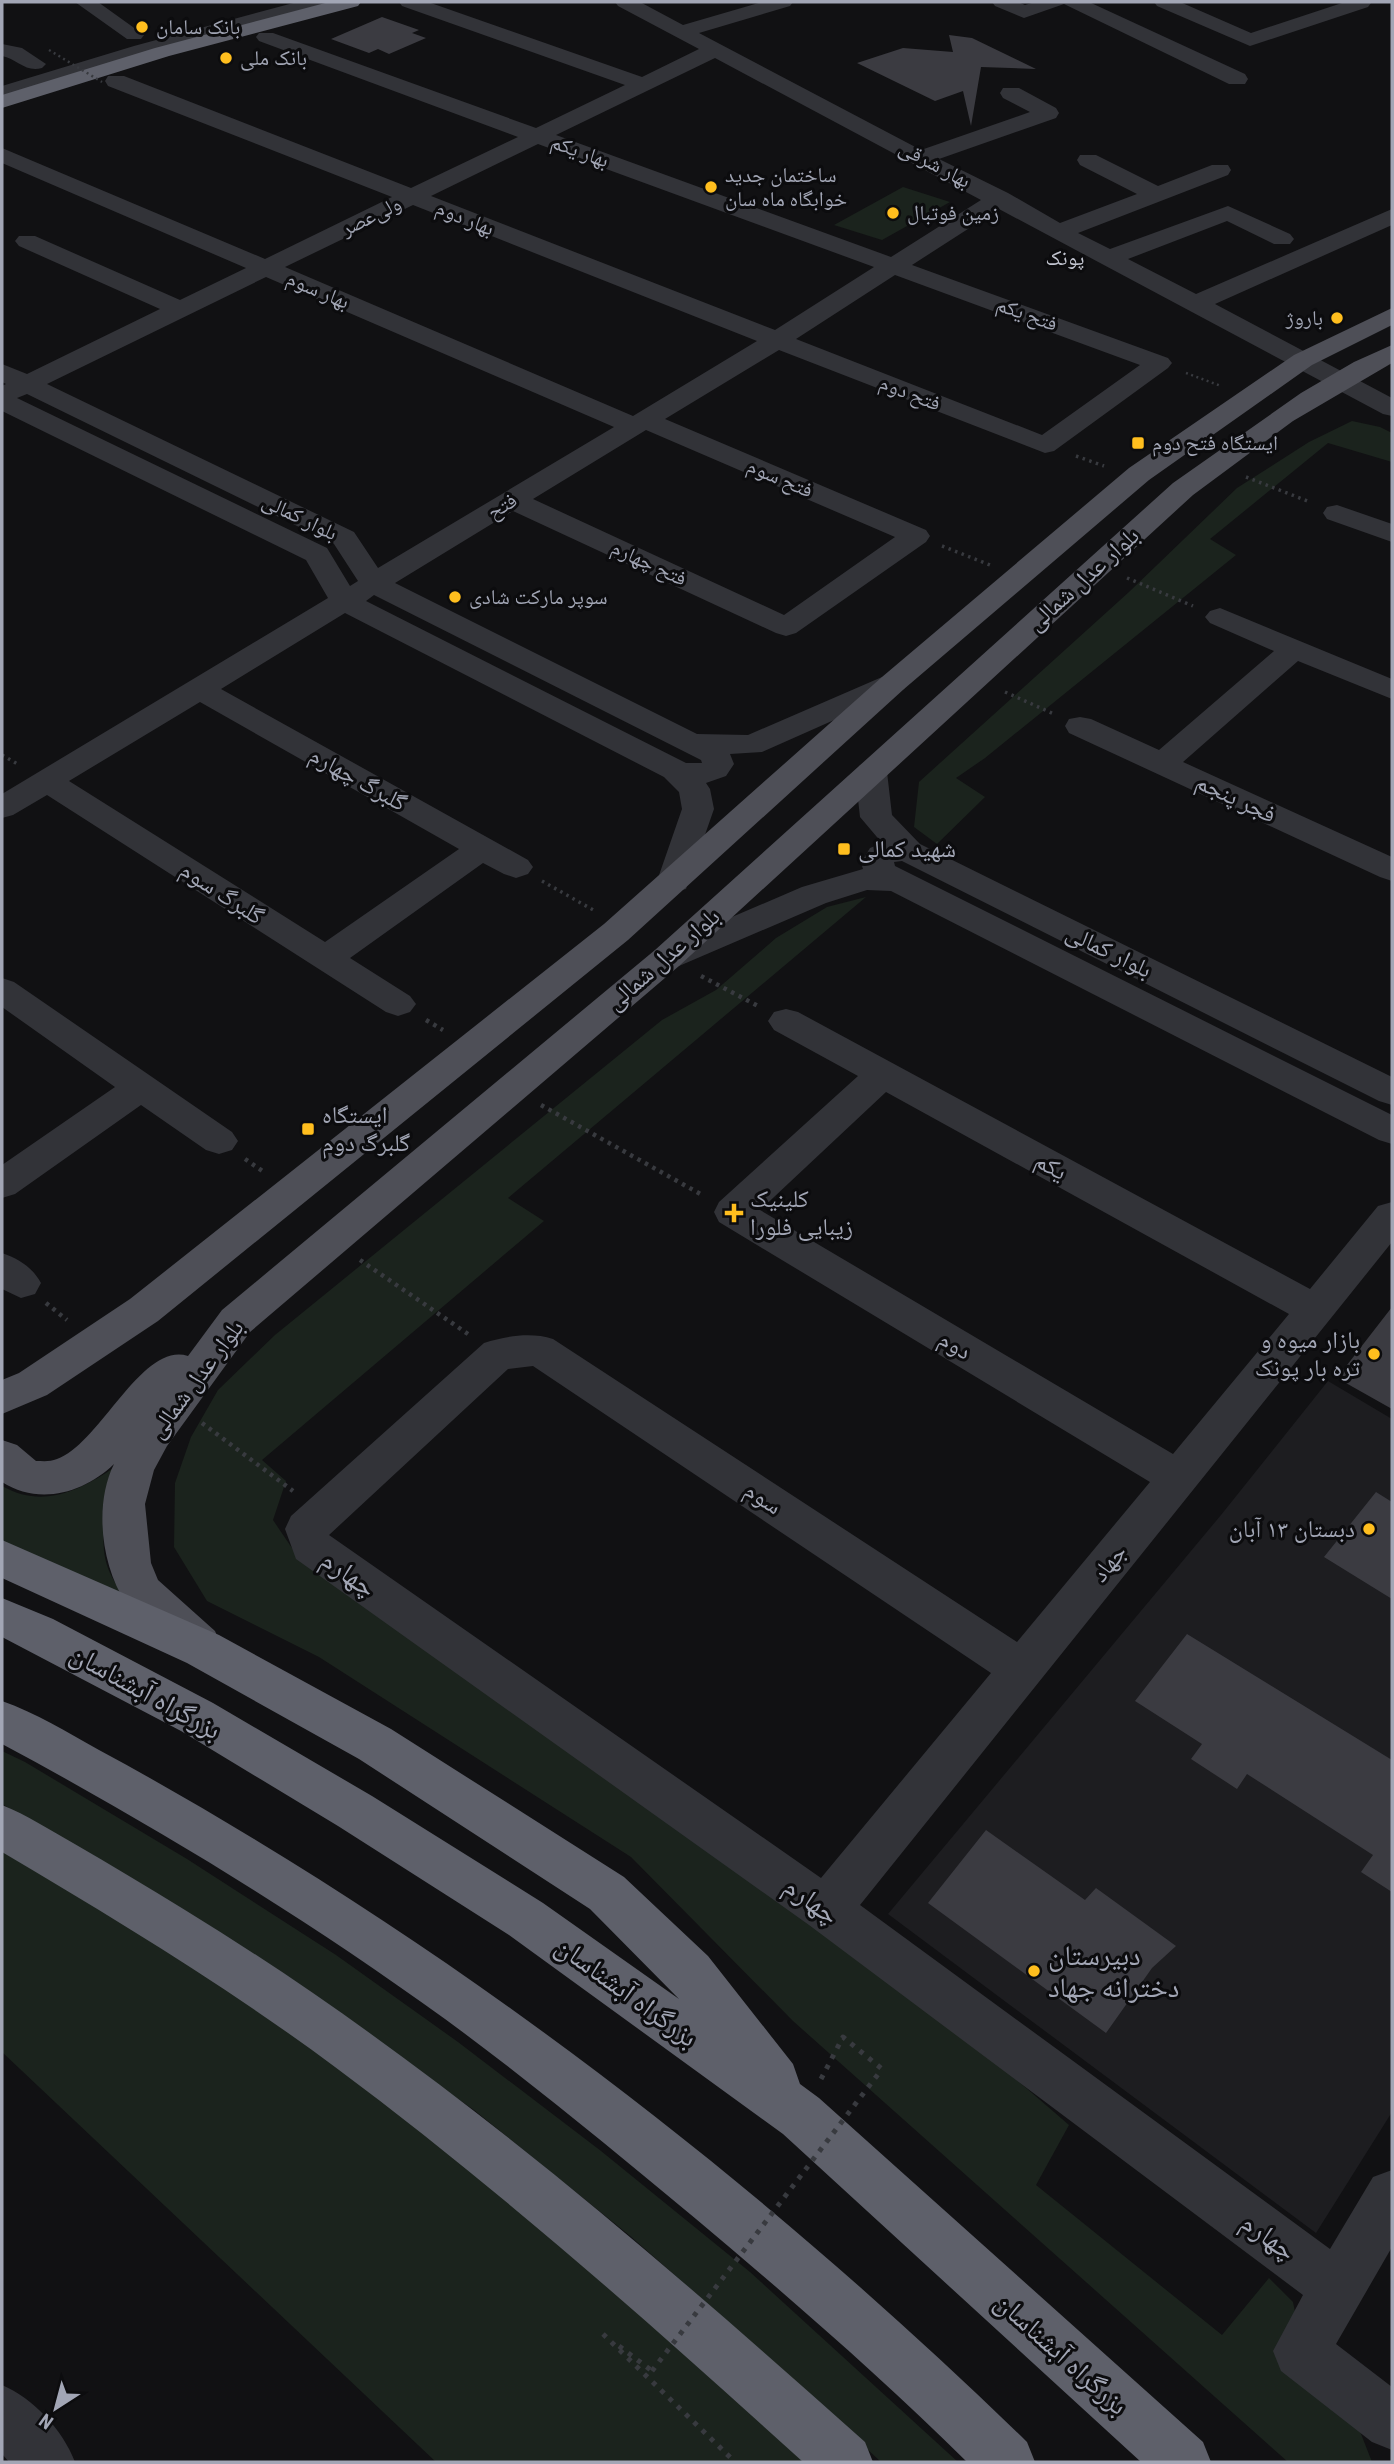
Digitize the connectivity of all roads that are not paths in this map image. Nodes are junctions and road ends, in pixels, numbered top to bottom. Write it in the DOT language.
graph roads {
  1 [pos="85,2"];
  2 [pos="256,2"];
  3 [pos="281,2"];
  4 [pos="319,2"];
  5 [pos="351,2"];
  6 [pos="409,2"];
  7 [pos="625,2"];
  8 [pos="783,2"];
  9 [pos="1002,2"];
  10 [pos="1055,2"];
  11 [pos="1073,2"];
  12 [pos="1164,2"];
  13 [pos="1360,2"];
  14 [pos="1382,12"];
  15 [pos="683,31"];
  16 [pos="134,35"];
  17 [pos="266,37"];
  18 [pos="716,48"];
  19 [pos="2,50"];
  20 [pos="42,57"];
  21 [pos="2,74"];
  22 [pos="1237,79"];
  23 [pos="2,81"];
  24 [pos="109,81"];
  25 [pos="643,84"];
  26 [pos="2,93"];
  27 [pos="1011,93"];
  28 [pos="2,102"];
  29 [pos="537,136"];
  30 [pos="2,155"];
  31 [pos="923,157"];
  32 [pos="1088,160"];
  33 [pos="1220,170"];
  34 [pos="1156,194"];
  35 [pos="411,197"];
  36 [pos="1000,198"];
  37 [pos="1392,216"];
  38 [pos="1061,230"];
  39 [pos="1282,239"];
  40 [pos="27,241"];
  41 [pos="1111,257"];
  42 [pos="894,264"];
  43 [pos="265,268"];
  44 [pos="1197,303"];
  45 [pos="180,309"];
  46 [pos="1392,315"];
  47 [pos="775,341"];
  48 [pos="1392,353"];
  49 [pos="1303,360"];
  50 [pos="1339,379"];
  51 [pos="8,388"];
  52 [pos="1392,408"];
  53 [pos="640,423"];
  54 [pos="1045,445"];
  55 [pos="512,500"];
  56 [pos="1337,513"];
  57 [pos="1392,534"];
  58 [pos="374,584"];
  59 [pos="344,601"];
  60 [pos="1220,617"];
  61 [pos="786,627"];
  62 [pos="1295,648"];
  63 [pos="893,683"];
  64 [pos="200,690"];
  65 [pos="1392,690"];
  66 [pos="1080,726"];
  67 [pos="691,760"];
  68 [pos="1162,764"];
  69 [pos="871,772"];
  70 [pos="47,781"];
  71 [pos="2,808"];
  72 [pos="482,848"];
  73 [pos="516,867"];
  74 [pos="896,868"];
  75 [pos="1392,870"];
  76 [pos="674,881"];
  77 [pos="667,958"];
  78 [pos="325,959"];
  79 [pos="2,990"];
  80 [pos="398,1004"];
  81 [pos="786,1021"];
  82 [pos="883,1074"];
  83 [pos="141,1087"];
  84 [pos="1392,1092"];
  85 [pos="1392,1132"];
  86 [pos="219,1141"];
  87 [pos="2,1184"];
  88 [pos="1392,1216"];
  89 [pos="144,1310"];
  90 [pos="1315,1310"];
  91 [pos="236,1321"];
  92 [pos="2,1398"];
  93 [pos="2,1434"];
  94 [pos="2,1457"];
  95 [pos="1178,1478"];
  96 [pos="322,1513"];
  97 [pos="2,1558"];
  98 [pos="2,1616"];
  99 [pos="204,1649"];
  100 [pos="1022,1669"];
  101 [pos="2,1721"];
  102 [pos="2,1827"];
  103 [pos="826,1909"];
  104 [pos="801,2116"];
  105 [pos="1392,2196"];
  106 [pos="1338,2288"];
  107 [pos="2,2413"];
  108 [pos="1392,2422"];
  109 [pos="47,2462"];
  110 [pos="845,2462"];
  111 [pos="1007,2462"];
  112 [pos="1183,2462"];
  1 -- 16 [label="street"];
  2 -- 16 [label="highway"];
  3 -- 23 [label="street"];
  4 -- 26 [label="street"];
  5 -- 28 [label="highway"];
  6 -- 25 [label="street"];
  7 -- 15 [label="street, بهار شرقی"];
  8 -- 15 [label="street"];
  9 -- 10 [label="street"];
  11 -- 22 [label="street"];
  12 -- 13 [label="street"];
  13 -- 14 [label="street"];
  15 -- 18 [label="street, بهار شرقی"];
  16 -- 20 [label="highway"];
  17 -- 29 [label="street, بهار یکم"];
  18 -- 25 [label="street, ولی‌عصر"];
  18 -- 31 [label="street, بهار شرقی"];
  19 -- 20 [label="street"];
  20 -- 21 [label="highway"];
  24 -- 35 [label="street, بهار دوم"];
  25 -- 29 [label="street, ولی‌عصر"];
  27 -- 31 [label="street"];
  29 -- 35 [label="street, ولی‌عصر"];
  29 -- 42 [label="street, بهار یکم"];
  30 -- 43 [label="street, بهار سوم"];
  31 -- 36 [label="street, بهار شرقی"];
  32 -- 34 [label="street"];
  33 -- 34 [label="street"];
  34 -- 38 [label="street"];
  35 -- 43 [label="street, ولی‌عصر"];
  35 -- 47 [label="street, بهار دوم"];
  36 -- 38 [label="street, بهار شرقی"];
  36 -- 42 [label="street, فتح"];
  37 -- 44 [label="street"];
  38 -- 41 [label="street, بهار شرقی"];
  39 -- 41 [label="street"];
  40 -- 45 [label="street"];
  41 -- 44 [label="street, بهار شرقی"];
  42 -- 47 [label="street, فتح"];
  42 -- 54 [label="street, فتح یکم"];
  43 -- 45 [label="street, ولی‌عصر"];
  43 -- 53 [label="street, بهار سوم"];
  44 -- 49 [label="street, بهار شرقی"];
  45 -- 51 [label="street, ولی‌عصر"];
  46 -- 49 [label="main road, بلوار عدل شمالی"];
  47 -- 53 [label="street, فتح"];
  47 -- 54 [label="street, فتح دوم"];
  48 -- 50 [label="main road, بلوار عدل شمالی"];
  49 -- 50 [label="street, بهار شرقی"];
  49 -- 63 [label="main road, بلوار عدل شمالی"];
  50 -- 52 [label="street, بهار شرقی"];
  50 -- 69 [label="main road, بلوار عدل شمالی"];
  51 -- 58 [label="street, بلوار کمالی"];
  51 -- 59 [label="street, بلوار کمالی"];
  53 -- 55 [label="street, فتح"];
  53 -- 61 [label="street, فتح سوم"];
  55 -- 58 [label="street, فتح"];
  55 -- 61 [label="street, فتح چهارم"];
  56 -- 57 [label="street"];
  58 -- 59 [label="street, فتح"];
  58 -- 67 [label="street"];
  59 -- 64 [label="street, فتح"];
  59 -- 67 [label="street"];
  60 -- 62 [label="street"];
  62 -- 65 [label="street"];
  62 -- 68 [label="street"];
  63 -- 67 [label="street"];
  63 -- 76 [label="main road, بلوار عدل شمالی"];
  64 -- 70 [label="street, فتح"];
  64 -- 72 [label="street, گلبرگ چهارم"];
  66 -- 68 [label="street, فجر پنجم"];
  67 -- 76 [label="street"];
  68 -- 75 [label="street, فجر پنجم"];
  69 -- 74 [label="street, بلوار کمالی"];
  69 -- 77 [label="main road, بلوار عدل شمالی"];
  70 -- 71 [label="street, فتح"];
  70 -- 78 [label="street, گلبرگ سوم"];
  72 -- 73 [label="street, گلبرگ چهارم"];
  72 -- 78 [label="street"];
  74 -- 77 [label="street, بلوار کمالی"];
  74 -- 84 [label="street, بلوار کمالی"];
  74 -- 85 [label="street, بلوار کمالی"];
  76 -- 89 [label="main road, بلوار عدل شمالی"];
  77 -- 91 [label="main road, بلوار عدل شمالی"];
  78 -- 80 [label="street, گلبرگ سوم"];
  79 -- 83 [label="street"];
  81 -- 82 [label="street, یکم"];
  82 -- 90 [label="street, یکم"];
  82 -- 95 [label="street, دوم"];
  83 -- 86 [label="street"];
  83 -- 87 [label="street"];
  88 -- 90 [label="street, جهاد"];
  89 -- 92 [label="main road, بلوار عدل شمالی"];
  89 -- 93 [label="main road"];
  90 -- 95 [label="street, جهاد"];
  91 -- 94 [label="main road"];
  91 -- 99 [label="main road, بلوار عدل شمالی"];
  95 -- 100 [label="street, جهاد"];
  96 -- 100 [label="street, سوم"];
  96 -- 103 [label="street, چهارم"];
  97 -- 99 [label="highway"];
  98 -- 104 [label="highway, بزرگراه آبشناسان"];
  99 -- 104 [label="highway"];
  100 -- 103 [label="street, جهاد"];
  101 -- 111 [label="highway"];
  102 -- 110 [label="highway"];
  103 -- 106 [label="street, چهارم"];
  104 -- 112 [label="highway, بزرگراه آبشناسان"];
  105 -- 106 [label="street"];
  106 -- 108 [label="street"];
  107 -- 109 [label="street"];
}
